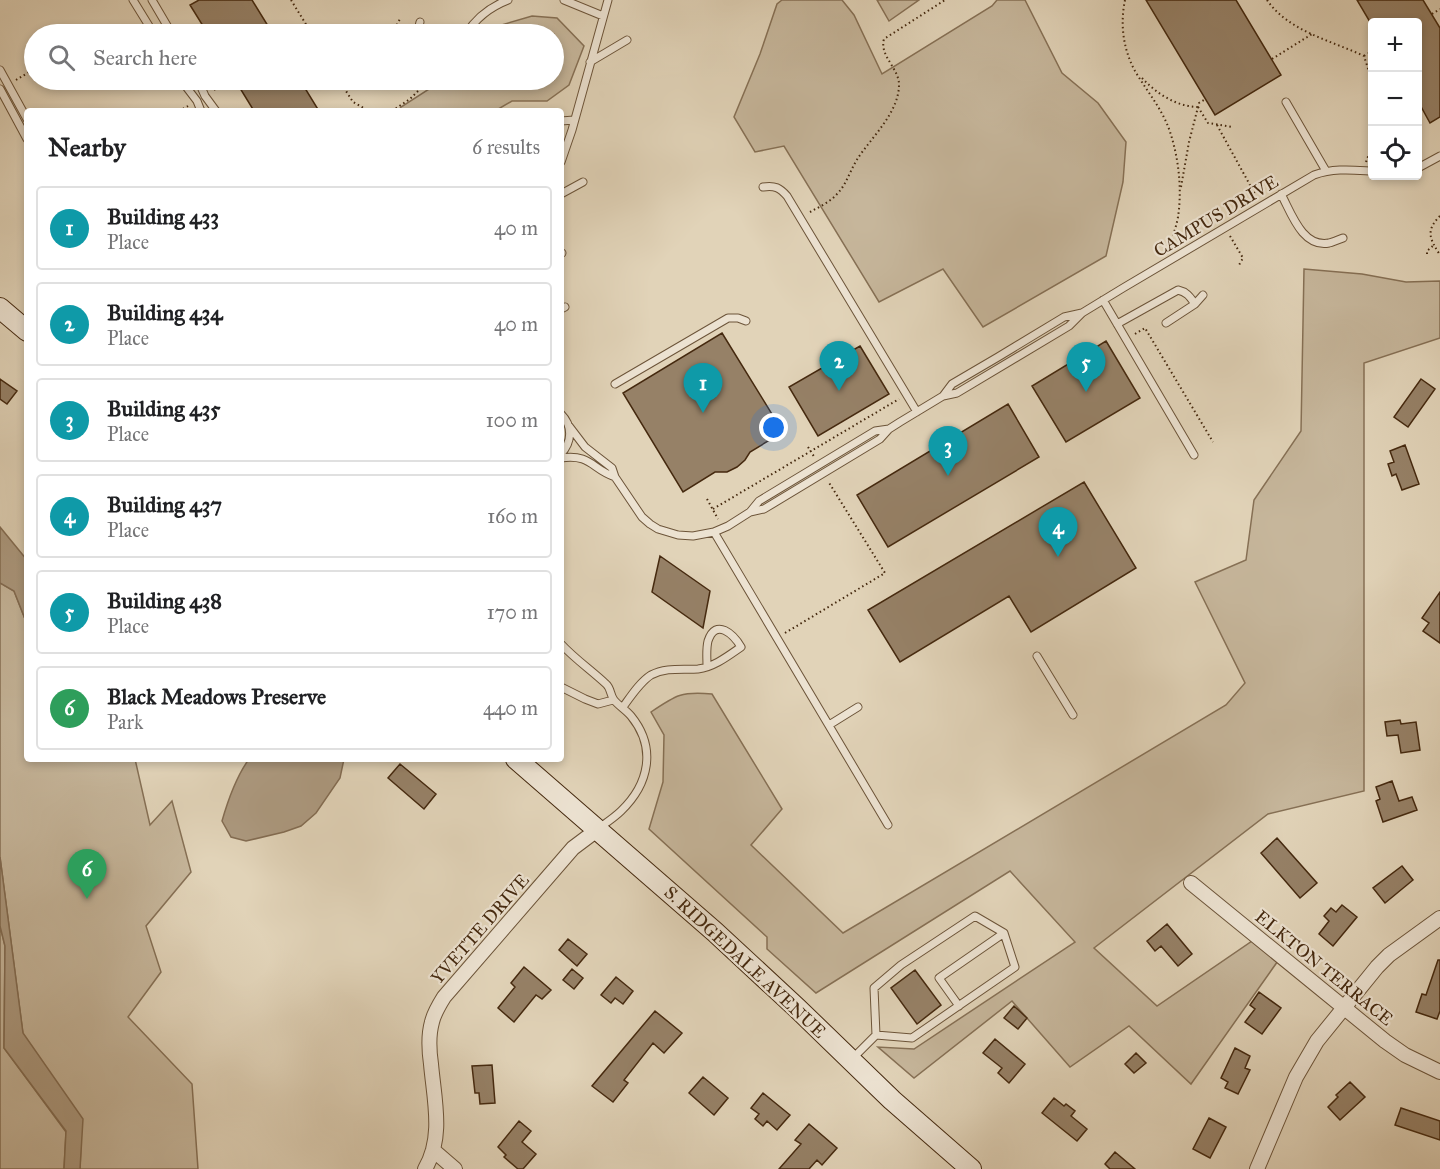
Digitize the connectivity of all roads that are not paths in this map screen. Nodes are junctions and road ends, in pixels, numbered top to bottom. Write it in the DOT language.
graph roads {
  1 [pos="133,0"];
  2 [pos="152,0"];
  3 [pos="508,0"];
  4 [pos="564,0"];
  5 [pos="608,0"];
  6 [pos="603,16"];
  7 [pos="148,24"];
  8 [pos="166,24"];
  9 [pos="474,24"];
  10 [pos="627,40"];
  11 [pos="590,63"];
  12 [pos="0,70"];
  13 [pos="0,89"];
  14 [pos="189,90"];
  15 [pos="202,90"];
  16 [pos="1286,102"];
  17 [pos="200,108"];
  18 [pos="214,108"];
  19 [pos="24,114"];
  20 [pos="574,120"];
  21 [pos="564,121"];
  22 [pos="24,133"];
  23 [pos="564,152"];
  24 [pos="1440,156"];
  25 [pos="1422,166"];
  26 [pos="1326,171"];
  27 [pos="1368,171"];
  28 [pos="583,182"];
  29 [pos="763,187"];
  30 [pos="564,192"];
  31 [pos="1281,194"];
  32 [pos="1343,238"];
  33 [pos="1203,295"];
  34 [pos="1103,300"];
  35 [pos="1195,304"];
  36 [pos="0,308"];
  37 [pos="746,321"];
  38 [pos="1166,323"];
  39 [pos="1118,324"];
  40 [pos="24,328"];
  41 [pos="615,384"];
  42 [pos="917,412"];
  43 [pos="564,416"];
  44 [pos="569,426"];
  45 [pos="564,451"];
  46 [pos="1194,455"];
  47 [pos="564,456"];
  48 [pos="615,477"];
  49 [pos="714,532"];
  50 [pos="564,647"];
  51 [pos="1037,656"];
  52 [pos="707,666"];
  53 [pos="564,688"];
  54 [pos="613,700"];
  55 [pos="622,707"];
  56 [pos="858,707"];
  57 [pos="1073,715"];
  58 [pos="829,725"];
  59 [pos="519,762"];
  60 [pos="888,825"];
  61 [pos="597,830"];
  62 [pos="1191,883"];
  63 [pos="1440,918"];
  64 [pos="1004,933"];
  65 [pos="958,1006"];
  66 [pos="1344,1007"];
  67 [pos="876,1035"];
  68 [pos="851,1060"];
  69 [pos="1440,1072"];
  70 [pos="433,1150"];
  71 [pos="425,1169"];
  72 [pos="455,1169"];
  73 [pos="971,1169"];
  74 [pos="1257,1169"];
  1 -- 7 [label="lane"];
  2 -- 8 [label="lane"];
  3 -- 9 [label="lane"];
  4 -- 6 [label="lane"];
  5 -- 6 [label="lane"];
  6 -- 11 [label="lane"];
  10 -- 11 [label="lane"];
  11 -- 20 [label="lane"];
  12 -- 19 [label="lane"];
  13 -- 22 [label="lane"];
  14 -- 17 [label="lane"];
  15 -- 18 [label="lane"];
  16 -- 26 [label="lane"];
  20 -- 21 [label="lane"];
  20 -- 23 [label="lane"];
  24 -- 25 [label="lane"];
  26 -- 27 [label="lane, CAMPUS DRIVE"];
  26 -- 31 [label="lane, CAMPUS DRIVE"];
  28 -- 30 [label="lane"];
  29 -- 42 [label="lane"];
  31 -- 32 [label="lane"];
  31 -- 34 [label="lane, CAMPUS DRIVE"];
  33 -- 35 [label="lane"];
  34 -- 39 [label="lane"];
  34 -- 42 [label="lane, CAMPUS DRIVE"];
  35 -- 38 [label="lane"];
  35 -- 39 [label="lane"];
  36 -- 40 [label="main road"];
  37 -- 41 [label="lane"];
  39 -- 46 [label="lane"];
  42 -- 49 [label="lane, CAMPUS DRIVE"];
  43 -- 44 [label="lane, CAMPUS DRIVE"];
  44 -- 45 [label="lane"];
  44 -- 48 [label="lane, CAMPUS DRIVE"];
  47 -- 48 [label="lane, CAMPUS DRIVE"];
  48 -- 49 [label="lane, CAMPUS DRIVE"];
  49 -- 58 [label="lane"];
  50 -- 54 [label="lane"];
  51 -- 57 [label="lane"];
  52 -- 52 [label="lane"];
  52 -- 55 [label="lane"];
  53 -- 54 [label="lane"];
  54 -- 55 [label="lane"];
  55 -- 61 [label="lane"];
  56 -- 58 [label="lane"];
  58 -- 60 [label="lane"];
  59 -- 61 [label="main road, S. RIDGEDALE AVENUE"];
  61 -- 68 [label="main road, S. RIDGEDALE AVENUE"];
  61 -- 70 [label="street, YVETTE DRIVE"];
  62 -- 66 [label="street, ELKTON TERRACE"];
  63 -- 66 [label="street"];
  64 -- 65 [label="lane"];
  64 -- 65 [label="lane"];
  64 -- 67 [label="lane"];
  65 -- 67 [label="lane"];
  66 -- 69 [label="street, ELKTON TERRACE"];
  66 -- 74 [label="street"];
  67 -- 68 [label="lane"];
  68 -- 73 [label="main road, S. RIDGEDALE AVENUE"];
  70 -- 71 [label="street, YVETTE DRIVE"];
  70 -- 72 [label="street"];
}
